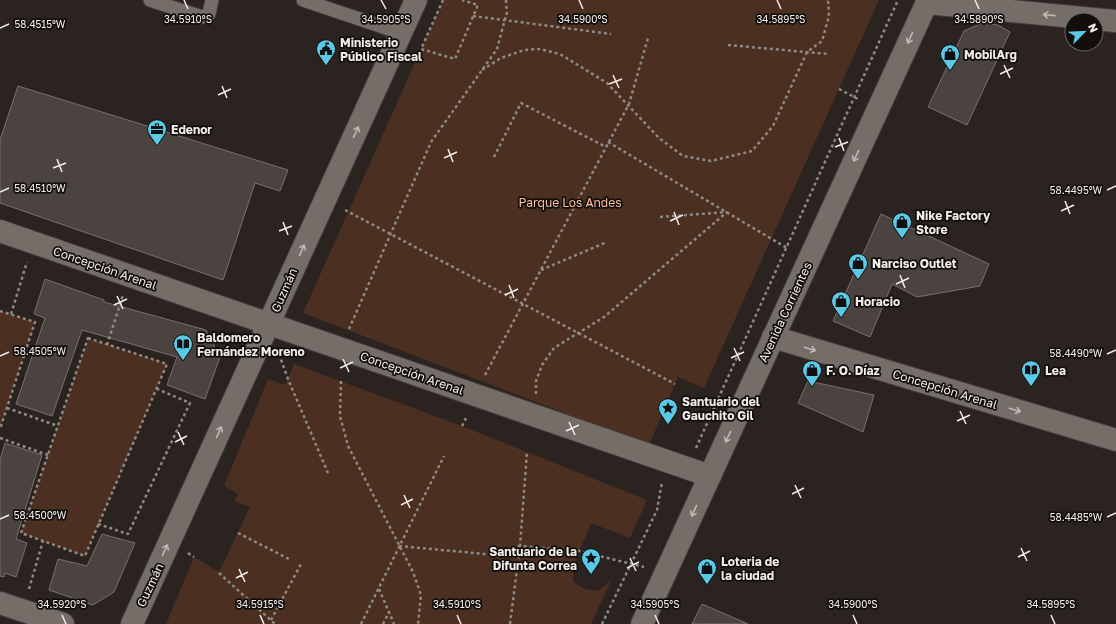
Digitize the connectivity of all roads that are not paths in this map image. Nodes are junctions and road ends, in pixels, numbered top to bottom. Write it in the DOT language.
graph roads {
  1 [pos="150,0"];
  2 [pos="212,0"];
  3 [pos="302,0"];
  4 [pos="416,0"];
  5 [pos="927,1"];
  6 [pos="1116,21"];
  7 [pos="401,34"];
  8 [pos="0,231"];
  9 [pos="269,324"];
  10 [pos="773,338"];
  11 [pos="1116,440"];
  12 [pos="710,476"];
  13 [pos="0,604"];
  14 [pos="64,624"];
  15 [pos="132,624"];
  16 [pos="642,624"];
  1 -- 2 [label="lane"];
  3 -- 7 [label="lane"];
  4 -- 7 [label="street, Guzmán"];
  6 -- 5 [label="street, one-way"];
  5 -- 10 [label="street, Avenida Corrientes, one-way"];
  9 -- 7 [label="street, Guzmán, one-way"];
  8 -- 9 [label="street, Concepción Arenal"];
  9 -- 12 [label="street, Concepción Arenal"];
  15 -- 9 [label="street, Guzmán, one-way"];
  10 -- 11 [label="street, Concepción Arenal, one-way"];
  10 -- 12 [label="street, Avenida Corrientes, one-way"];
  12 -- 16 [label="street, Avenida Corrientes, one-way"];
  13 -- 14 [label="street"];
}
